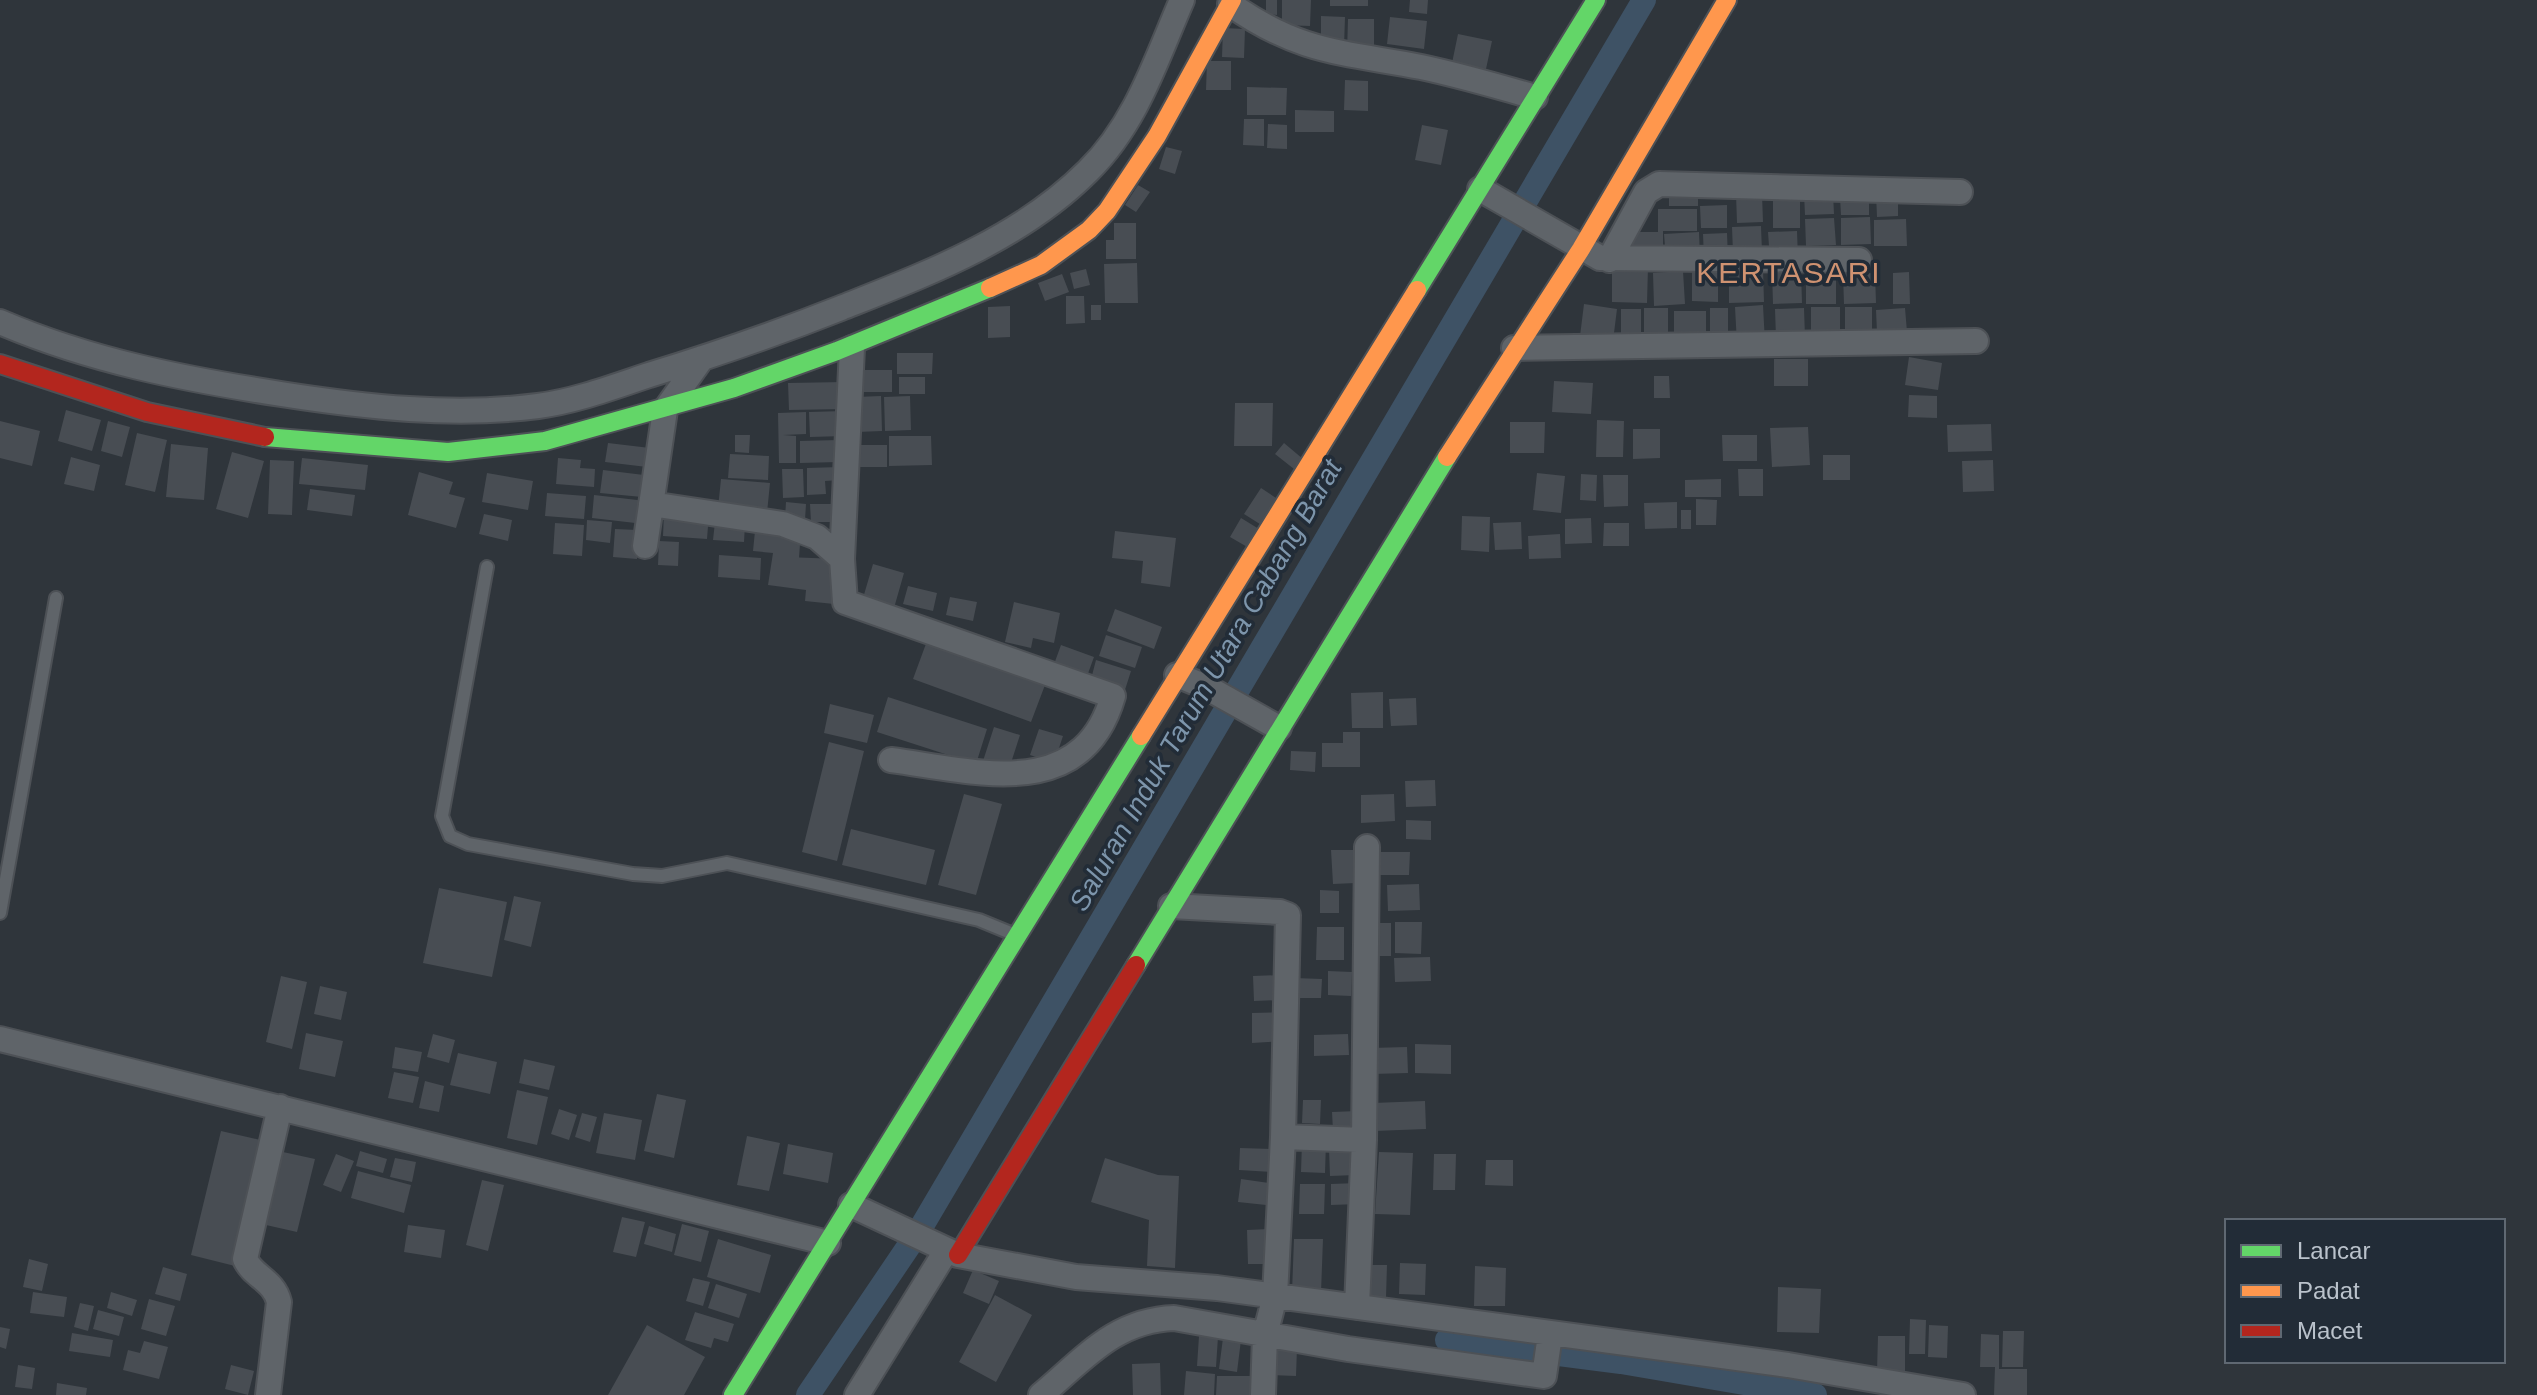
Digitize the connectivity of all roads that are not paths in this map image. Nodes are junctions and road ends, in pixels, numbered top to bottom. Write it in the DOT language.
graph roads {
  1 [pos="1182,0"];
  2 [pos="1596,0"];
  3 [pos="1727,0"];
  4 [pos="1231,2"];
  5 [pos="1535,97"];
  6 [pos="1960,192"];
  7 [pos="1488,193"];
  8 [pos="1574,245"];
  9 [pos="1609,260"];
  10 [pos="1859,260"];
  11 [pos="0,322"];
  12 [pos="1976,341"];
  13 [pos="852,348"];
  14 [pos="1514,348"];
  15 [pos="702,358"];
  16 [pos="0,364"];
  17 [pos="665,410"];
  18 [pos="651,504"];
  19 [pos="645,546"];
  20 [pos="842,559"];
  21 [pos="487,567"];
  22 [pos="56,598"];
  23 [pos="1177,675"];
  24 [pos="1272,724"];
  25 [pos="1090,746"];
  26 [pos="891,760"];
  27 [pos="1122,760"];
  28 [pos="1367,847"];
  29 [pos="1171,906"];
  30 [pos="0,913"];
  31 [pos="1012,933"];
  32 [pos="0,1039"];
  33 [pos="280,1107"];
  34 [pos="1283,1137"];
  35 [pos="1364,1140"];
  36 [pos="851,1205"];
  37 [pos="828,1243"];
  38 [pos="952,1253"];
  39 [pos="1174,1300"];
  40 [pos="1274,1300"];
  41 [pos="1357,1307"];
  42 [pos="1266,1331"];
  43 [pos="1549,1337"];
  44 [pos="1545,1380"];
  45 [pos="268,1395"];
  46 [pos="733,1395"];
  47 [pos="857,1395"];
  48 [pos="1041,1395"];
  49 [pos="1263,1395"];
  50 [pos="1963,1395"];
  1 -- 15 [label="street"];
  2 -- 5 [label="street"];
  3 -- 8 [label="street"];
  4 -- 5 [label="street"];
  4 -- 13 [label="street"];
  5 -- 7 [label="street"];
  6 -- 9 [label="street"];
  7 -- 8 [label="street"];
  7 -- 23 [label="street"];
  8 -- 9 [label="street"];
  8 -- 14 [label="street"];
  9 -- 10 [label="street"];
  11 -- 15 [label="street"];
  12 -- 14 [label="street"];
  13 -- 17 [label="street"];
  13 -- 20 [label="street"];
  14 -- 24 [label="street"];
  15 -- 17 [label="street"];
  16 -- 17 [label="street"];
  17 -- 18 [label="street"];
  18 -- 19 [label="street"];
  18 -- 20 [label="street"];
  20 -- 25 [label="street"];
  21 -- 31 [label="lane"];
  22 -- 30 [label="lane"];
  23 -- 24 [label="street"];
  23 -- 27 [label="street"];
  24 -- 29 [label="street"];
  25 -- 26 [label="street"];
  25 -- 27 [label="street"];
  27 -- 31 [label="street"];
  28 -- 35 [label="street"];
  29 -- 34 [label="street"];
  29 -- 38 [label="street"];
  31 -- 36 [label="street"];
  32 -- 33 [label="street"];
  33 -- 37 [label="street"];
  33 -- 45 [label="street"];
  34 -- 35 [label="street"];
  34 -- 40 [label="street"];
  35 -- 41 [label="street"];
  36 -- 37 [label="street"];
  36 -- 38 [label="street"];
  37 -- 46 [label="street"];
  38 -- 39 [label="street"];
  38 -- 47 [label="street"];
  39 -- 40 [label="street"];
  39 -- 42 [label="street"];
  39 -- 48 [label="street"];
  40 -- 41 [label="street"];
  40 -- 42 [label="street"];
  41 -- 43 [label="street"];
  42 -- 44 [label="street"];
  42 -- 49 [label="street"];
  43 -- 44 [label="street"];
  43 -- 50 [label="street"];
}
